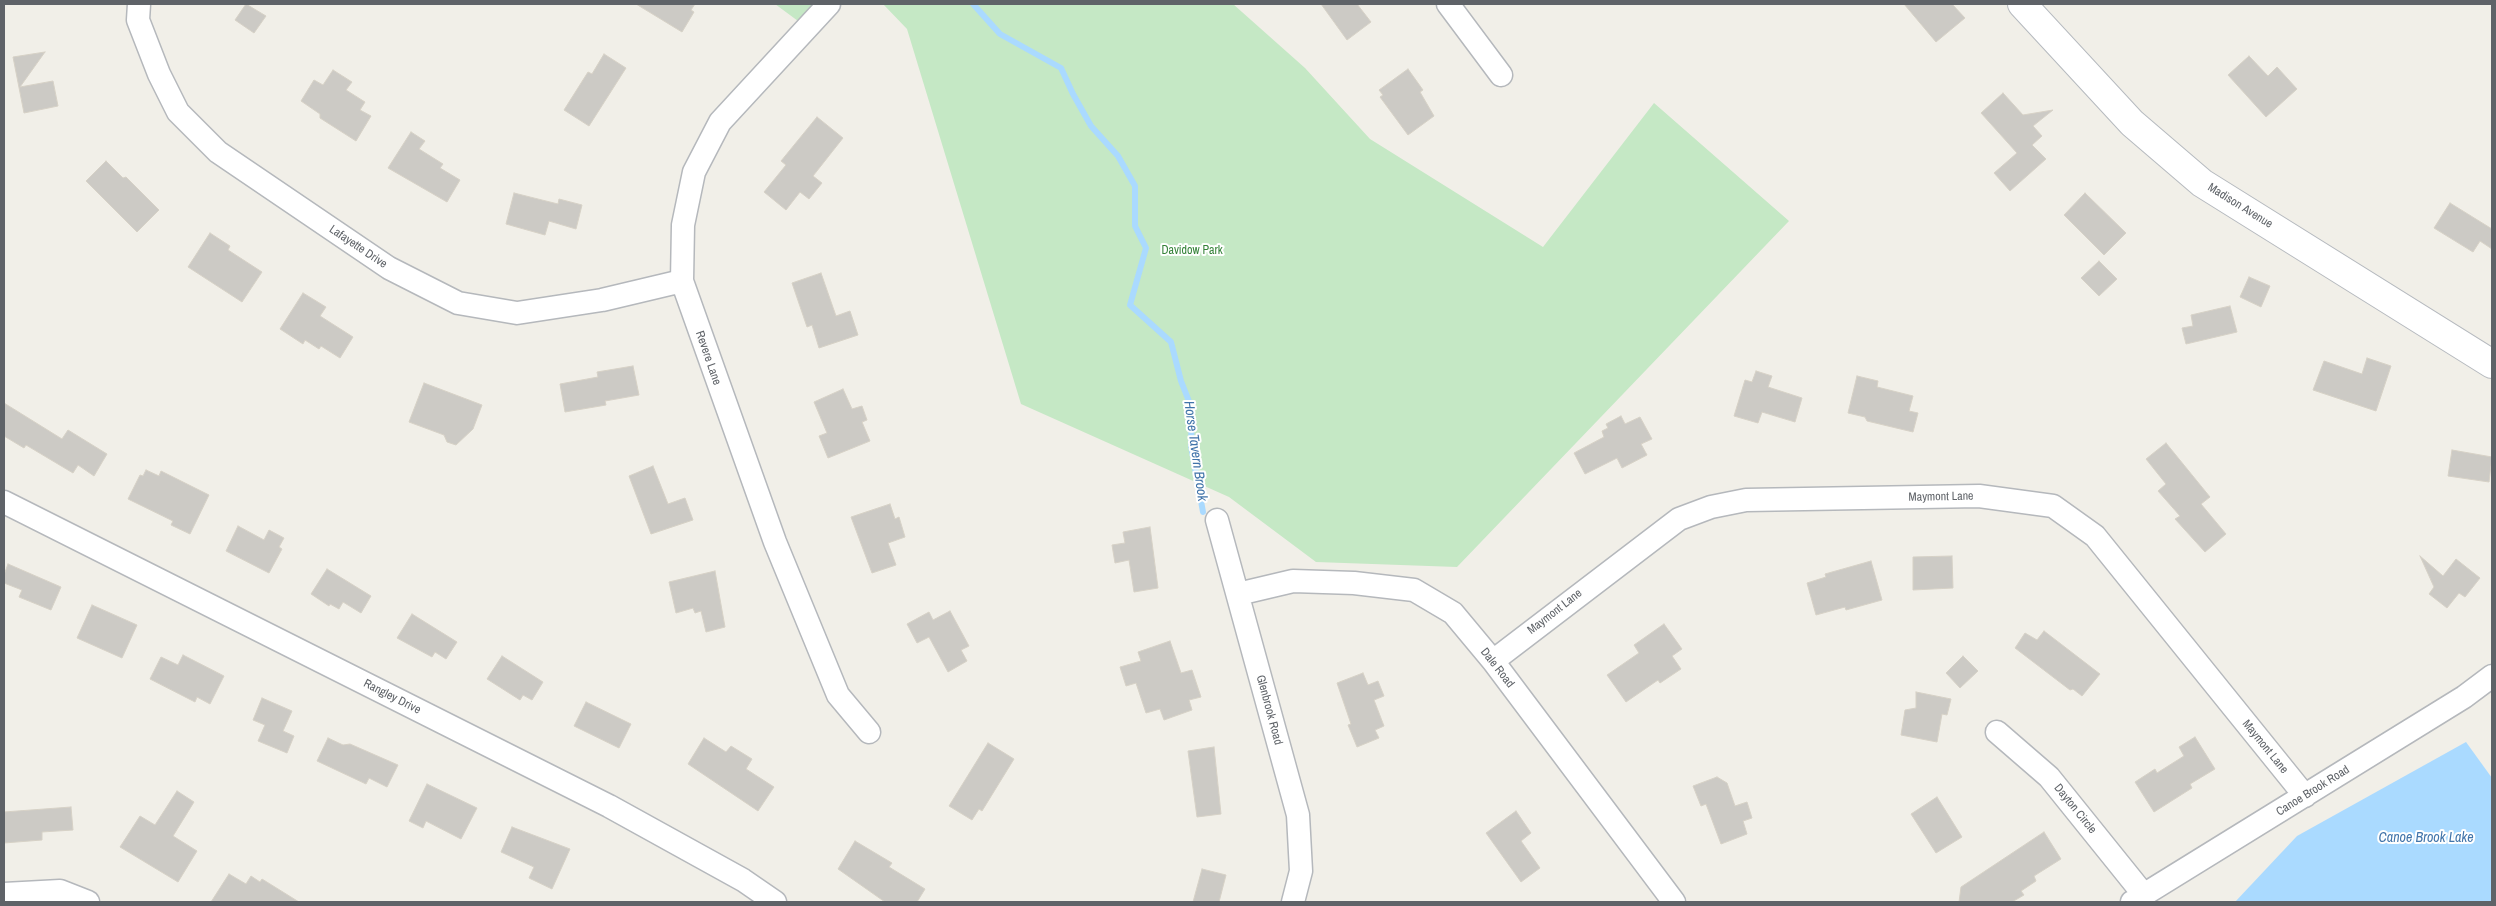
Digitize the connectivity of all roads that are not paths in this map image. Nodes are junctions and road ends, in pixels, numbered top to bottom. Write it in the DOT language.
graph roads {
  1 [pos="139,4"];
  2 [pos="829,4"];
  3 [pos="1448,4"];
  4 [pos="2022,4"];
  5 [pos="1501,75"];
  6 [pos="682,281"];
  7 [pos="2492,364"];
  8 [pos="4,502"];
  9 [pos="1216,520"];
  10 [pos="1238,594"];
  11 [pos="1493,661"];
  12 [pos="2492,676"];
  13 [pos="869,732"];
  14 [pos="1996,732"];
  15 [pos="2305,796"];
  16 [pos="4,894"];
  17 [pos="2138,898"];
  18 [pos="88,902"];
  19 [pos="775,902"];
  20 [pos="1293,902"];
  21 [pos="1674,902"];
  1 -- 6 [label="street, Lafayette Drive"];
  2 -- 6 [label="street, Revere Lane"];
  3 -- 5 [label="street"];
  4 -- 7 [label="street, Madison Avenue"];
  6 -- 13 [label="street, Revere Lane"];
  8 -- 19 [label="street, Rangley Drive"];
  9 -- 10 [label="street, Glenbrook Road"];
  10 -- 11 [label="street, Dale Road"];
  10 -- 20 [label="street, Glenbrook Road"];
  11 -- 15 [label="street, Maymont Lane"];
  11 -- 21 [label="street, Dale Road"];
  12 -- 15 [label="street, Canoe Brook Road"];
  14 -- 17 [label="street, Dayton Circle"];
  15 -- 17 [label="street, Canoe Brook Road"];
  16 -- 18 [label="street"];
}
